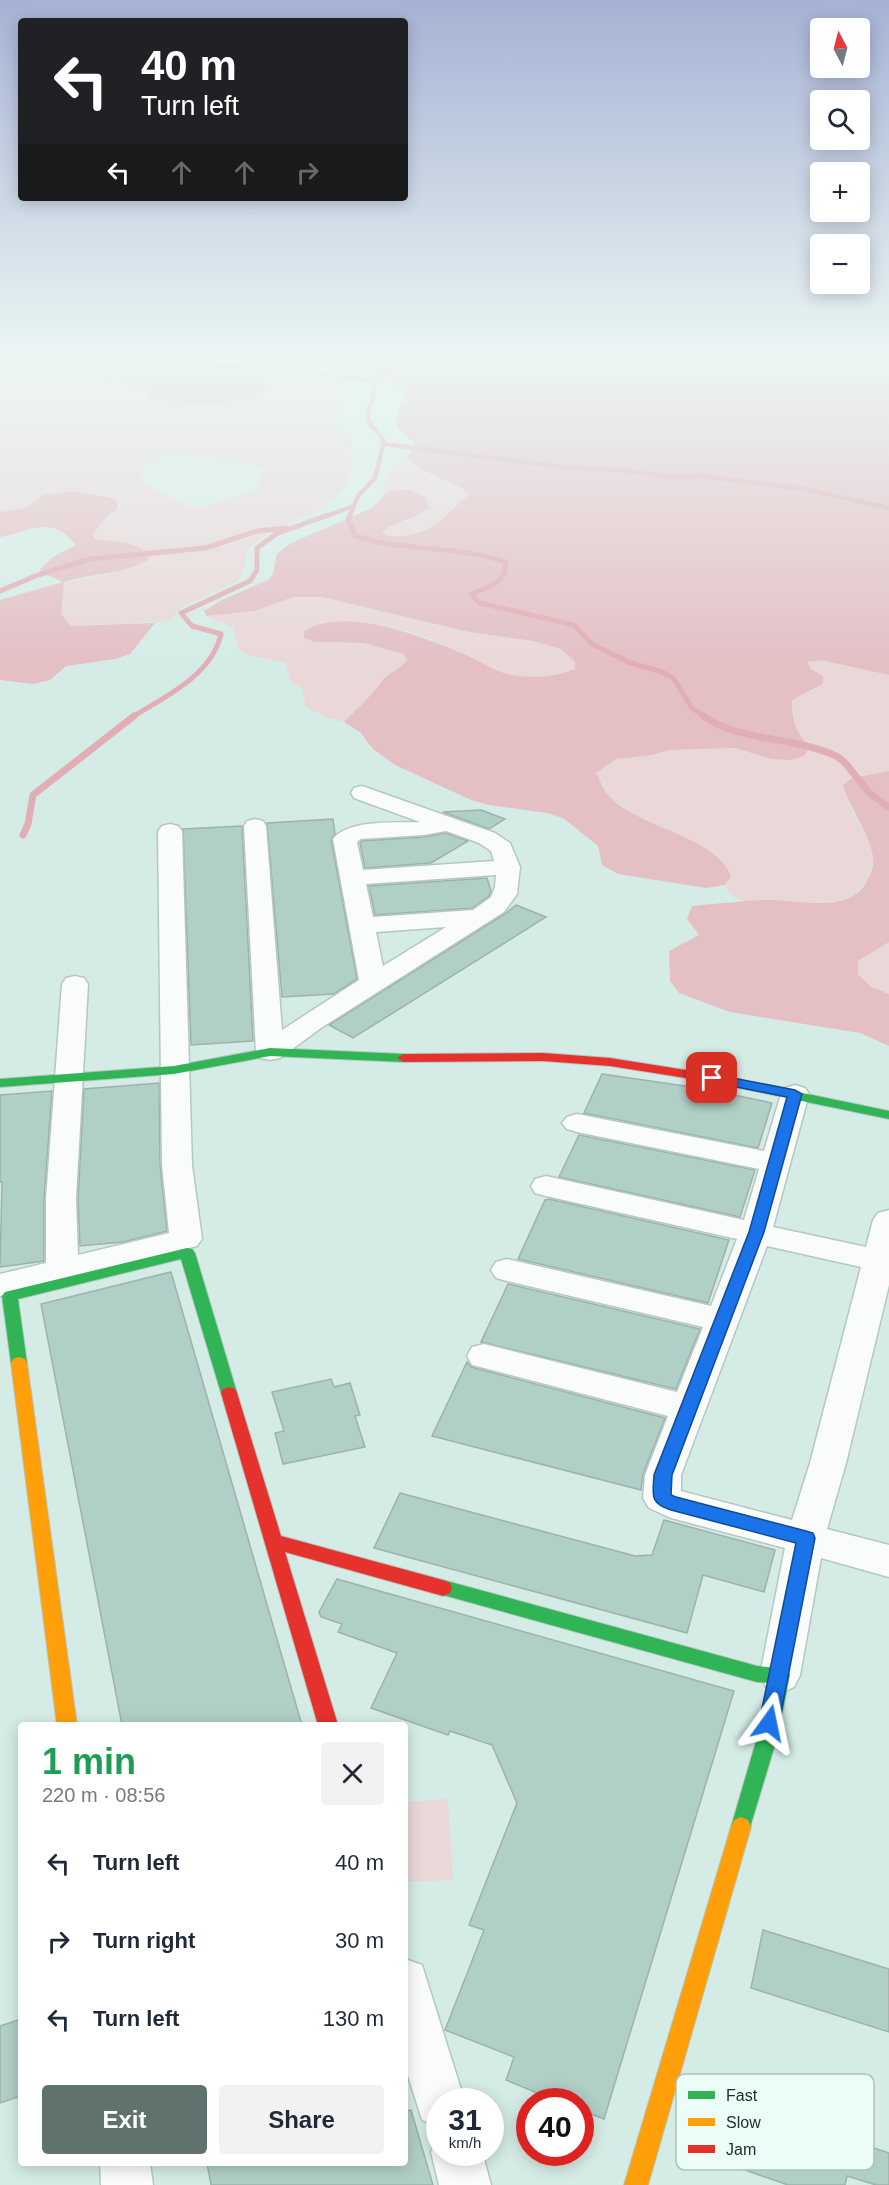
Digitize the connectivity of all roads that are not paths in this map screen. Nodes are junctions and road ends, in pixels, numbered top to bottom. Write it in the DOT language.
graph roads {
  1 [pos="362,793"];
  2 [pos="448,823"];
  3 [pos="255,826"];
  4 [pos="170,831"];
  5 [pos="508,867"];
  6 [pos="351,878"];
  7 [pos="480,916"];
  8 [pos="362,925"];
  9 [pos="374,983"];
  10 [pos="75,984"];
  11 [pos="270,1053"];
  12 [pos="174,1070"];
  13 [pos="68,1078"];
  14 [pos="0,1083"];
  15 [pos="795,1094"];
  16 [pos="889,1115"];
  17 [pos="577,1123"];
  18 [pos="776,1163"];
  19 [pos="546,1186"];
  20 [pos="889,1220"];
  21 [pos="756,1232"];
  22 [pos="884,1262"];
  23 [pos="507,1270"];
  24 [pos="62,1271"];
  25 [pos="0,1285"];
  26 [pos="723,1320"];
  27 [pos="484,1356"];
  28 [pos="689,1408"];
  29 [pos="806,1538"];
  30 [pos="273,1541"];
  31 [pos="889,1561"];
  32 [pos="780,1675"];
  33 [pos="67,1722"];
  34 [pos="327,1722"];
  35 [pos="408,1992"];
  36 [pos="437,2088"];
  37 [pos="125,2166"];
  38 [pos="460,2166"];
  39 [pos="128,2185"];
  40 [pos="465,2185"];
  41 [pos="636,2185"];
  1 -- 2 [label="street"];
  2 -- 5 [label="street"];
  2 -- 6 [label="street"];
  3 -- 11 [label="street"];
  4 -- 12 [label="street"];
  5 -- 6 [label="street"];
  5 -- 7 [label="street"];
  6 -- 8 [label="street"];
  7 -- 8 [label="street"];
  7 -- 9 [label="street"];
  8 -- 9 [label="street"];
  9 -- 11 [label="street"];
  10 -- 13 [label="street"];
  11 -- 12 [label="street"];
  11 -- 15 [label="street"];
  12 -- 13 [label="street"];
  12 -- 24 [label="street"];
  13 -- 14 [label="street"];
  13 -- 24 [label="street"];
  15 -- 16 [label="street"];
  15 -- 18 [label="street"];
  17 -- 18 [label="street"];
  18 -- 21 [label="street"];
  19 -- 21 [label="street"];
  20 -- 22 [label="street"];
  21 -- 22 [label="street"];
  21 -- 26 [label="street"];
  22 -- 29 [label="street"];
  23 -- 26 [label="street"];
  24 -- 25 [label="street"];
  26 -- 28 [label="street"];
  27 -- 28 [label="street"];
  28 -- 29 [label="street"];
  29 -- 31 [label="street"];
  29 -- 32 [label="street"];
  30 -- 32 [label="street"];
  30 -- 33 [label="street"];
  30 -- 34 [label="street"];
  32 -- 41 [label="street"];
  35 -- 36 [label="street"];
  37 -- 39 [label="street"];
  38 -- 40 [label="street"];
}
